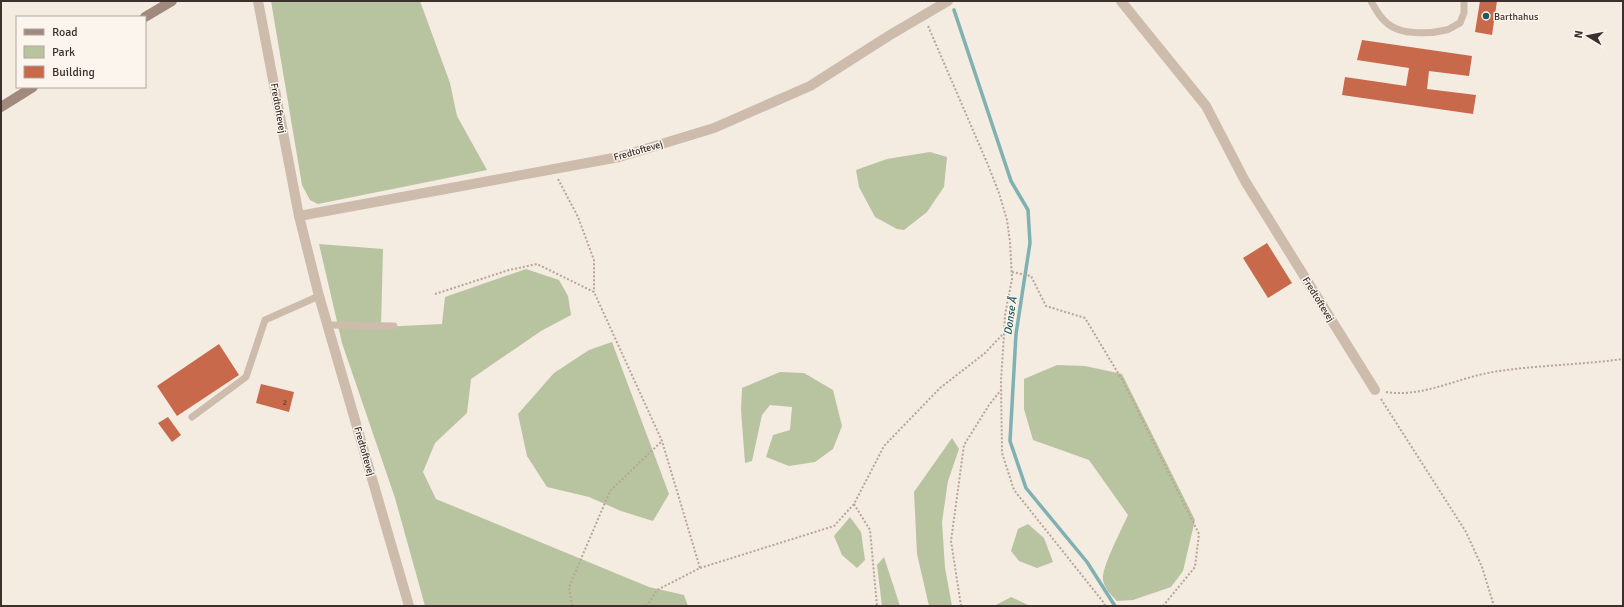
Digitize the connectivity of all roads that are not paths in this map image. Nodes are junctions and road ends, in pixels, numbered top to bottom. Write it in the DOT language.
graph roads {
  1 [pos="172,1"];
  2 [pos="258,1"];
  3 [pos="948,1"];
  4 [pos="1121,1"];
  5 [pos="1372,1"];
  6 [pos="1464,1"];
  7 [pos="146,17"];
  8 [pos="31,88"];
  9 [pos="1,107"];
  10 [pos="299,216"];
  11 [pos="319,296"];
  12 [pos="329,325"];
  13 [pos="394,326"];
  14 [pos="1375,390"];
  15 [pos="192,417"];
  16 [pos="409,606"];
  1 -- 7 [label="street"];
  2 -- 10 [label="street, Fredtoftevej"];
  3 -- 10 [label="street, Fredtoftevej"];
  4 -- 14 [label="street, Fredtoftevej"];
  5 -- 6 [label="lane"];
  8 -- 9 [label="street"];
  10 -- 11 [label="street, Fredtoftevej"];
  11 -- 12 [label="street, Fredtoftevej"];
  11 -- 15 [label="lane"];
  12 -- 13 [label="lane"];
  12 -- 16 [label="street, Fredtoftevej"];
}
